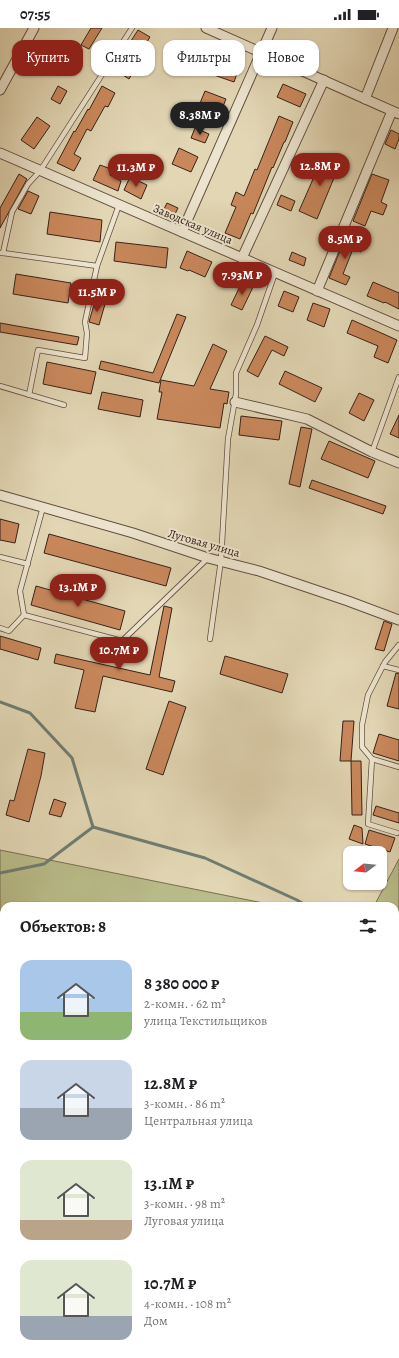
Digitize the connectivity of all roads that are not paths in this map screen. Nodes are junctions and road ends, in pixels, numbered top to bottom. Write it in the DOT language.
graph roads {
  1 [pos="34,28"];
  2 [pos="132,28"];
  3 [pos="206,28"];
  4 [pos="272,28"];
  5 [pos="393,28"];
  6 [pos="267,40"];
  7 [pos="253,49"];
  8 [pos="253,71"];
  9 [pos="315,76"];
  10 [pos="324,80"];
  11 [pos="0,90"];
  12 [pos="364,99"];
  13 [pos="396,112"];
  14 [pos="0,153"];
  15 [pos="40,171"];
  16 [pos="119,205"];
  17 [pos="182,232"];
  18 [pos="1,253"];
  19 [pos="242,258"];
  20 [pos="97,266"];
  21 [pos="275,273"];
  22 [pos="317,291"];
  23 [pos="399,326"];
  24 [pos="399,377"];
  25 [pos="0,386"];
  26 [pos="28,394"];
  27 [pos="235,402"];
  28 [pos="64,405"];
  29 [pos="372,452"];
  30 [pos="399,463"];
  31 [pos="0,495"];
  32 [pos="43,507"];
  33 [pos="0,557"];
  34 [pos="208,558"];
  35 [pos="221,560"];
  36 [pos="28,564"];
  37 [pos="24,615"];
  38 [pos="399,620"];
  39 [pos="0,628"];
  40 [pos="210,640"];
  41 [pos="399,645"];
  42 [pos="383,666"];
  43 [pos="399,670"];
  44 [pos="372,759"];
  45 [pos="399,767"];
  46 [pos="397,833"];
  1 -- 11 [label="street"];
  2 -- 15 [label="lane"];
  3 -- 7 [label="street"];
  4 -- 6 [label="street"];
  5 -- 12 [label="street"];
  8 -- 17 [label="street"];
  9 -- 10 [label="street"];
  10 -- 12 [label="street"];
  10 -- 19 [label="street"];
  12 -- 13 [label="street"];
  13 -- 22 [label="street"];
  14 -- 15 [label="street, Заводская улица"];
  15 -- 16 [label="street, Заводская улица"];
  15 -- 18 [label="lane"];
  16 -- 17 [label="street, Заводская улица"];
  16 -- 20 [label="lane"];
  17 -- 19 [label="street, Заводская улица"];
  18 -- 20 [label="lane"];
  19 -- 21 [label="street, Заводская улица"];
  20 -- 26 [label="lane"];
  21 -- 22 [label="street, Заводская улица"];
  21 -- 27 [label="lane"];
  22 -- 23 [label="street, Заводская улица"];
  24 -- 29 [label="lane"];
  25 -- 26 [label="lane"];
  26 -- 28 [label="lane"];
  27 -- 29 [label="street"];
  27 -- 35 [label="lane"];
  29 -- 30 [label="street"];
  31 -- 32 [label="street, Луговая улица"];
  32 -- 34 [label="street, Луговая улица"];
  32 -- 36 [label="lane"];
  33 -- 36 [label="lane"];
  34 -- 35 [label="street, Луговая улица"];
  34 -- 37 [label="lane"];
  35 -- 38 [label="street, Луговая улица"];
  35 -- 40 [label="lane"];
  36 -- 37 [label="lane"];
  37 -- 39 [label="lane"];
  41 -- 42 [label="lane"];
  42 -- 43 [label="lane"];
  42 -- 44 [label="lane"];
  44 -- 45 [label="lane"];
  44 -- 46 [label="lane"];
}
